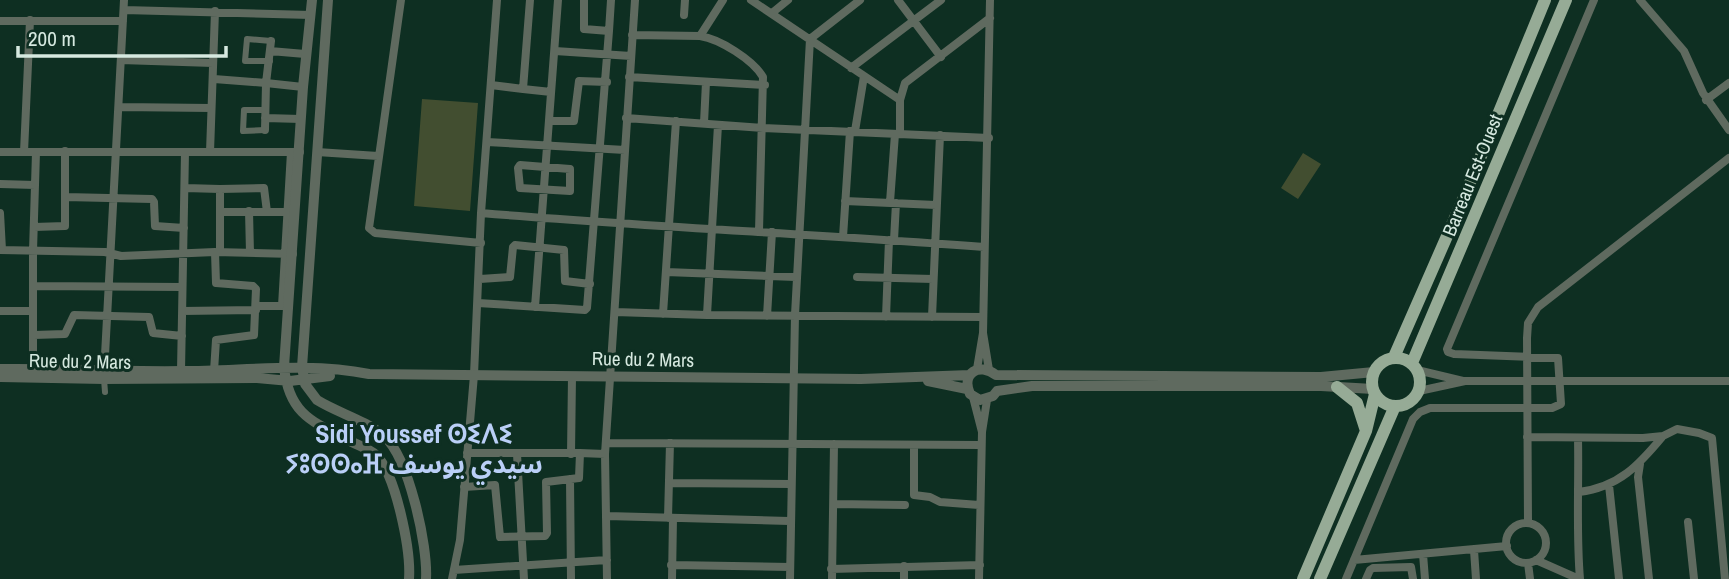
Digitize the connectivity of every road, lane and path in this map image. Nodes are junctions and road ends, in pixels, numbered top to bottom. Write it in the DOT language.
graph roads {
  1 [pos="124,0"];
  2 [pos="312,0"];
  3 [pos="328,0"];
  4 [pos="401,0"];
  5 [pos="497,0"];
  6 [pos="530,0"];
  7 [pos="558,0"];
  8 [pos="584,0"];
  9 [pos="611,0"];
  10 [pos="635,0"];
  11 [pos="685,0"];
  12 [pos="723,0"];
  13 [pos="751,0"];
  14 [pos="788,0"];
  15 [pos="860,0"];
  16 [pos="898,0"];
  17 [pos="940,0"];
  18 [pos="990,0"];
  19 [pos="1545,0"];
  20 [pos="1566,0"];
  21 [pos="1594,0"];
  22 [pos="1640,0"];
  23 [pos="124,10"];
  24 [pos="215,12"];
  25 [pos="772,13"];
  26 [pos="311,15"];
  27 [pos="684,15"];
  28 [pos="990,18"];
  29 [pos="30,20"];
  30 [pos="124,20"];
  31 [pos="0,21"];
  32 [pos="914,21"];
  33 [pos="609,31"];
  34 [pos="632,35"];
  35 [pos="700,36"];
  36 [pos="810,39"];
  37 [pos="271,41"];
  38 [pos="270,51"];
  39 [pos="555,51"];
  40 [pos="305,54"];
  41 [pos="609,55"];
  42 [pos="631,56"];
  43 [pos="941,57"];
  44 [pos="121,60"];
  45 [pos="270,61"];
  46 [pos="213,63"];
  47 [pos="851,68"];
  48 [pos="864,76"];
  49 [pos="629,77"];
  50 [pos="214,79"];
  51 [pos="607,82"];
  52 [pos="706,82"];
  53 [pos="266,83"];
  54 [pos="1729,83"];
  55 [pos="491,85"];
  56 [pos="765,85"];
  57 [pos="303,87"];
  58 [pos="523,89"];
  59 [pos="551,92"];
  60 [pos="900,100"];
  61 [pos="1706,100"];
  62 [pos="119,107"];
  63 [pos="211,108"];
  64 [pos="265,114"];
  65 [pos="626,118"];
  66 [pos="301,119"];
  67 [pos="1725,119"];
  68 [pos="549,121"];
  69 [pos="676,121"];
  70 [pos="704,124"];
  71 [pos="718,125"];
  72 [pos="763,128"];
  73 [pos="804,129"];
  74 [pos="265,130"];
  75 [pos="1729,130"];
  76 [pos="853,131"];
  77 [pos="897,134"];
  78 [pos="940,135"];
  79 [pos="989,138"];
  80 [pos="487,142"];
  81 [pos="547,145"];
  82 [pos="602,148"];
  83 [pos="625,150"];
  84 [pos="65,151"];
  85 [pos="0,152"];
  86 [pos="24,152"];
  87 [pos="36,152"];
  88 [pos="116,152"];
  89 [pos="185,152"];
  90 [pos="210,152"];
  91 [pos="295,152"];
  92 [pos="317,152"];
  93 [pos="378,156"];
  94 [pos="1729,158"];
  95 [pos="546,167"];
  96 [pos="0,184"];
  97 [pos="36,185"];
  98 [pos="185,188"];
  99 [pos="220,189"];
  100 [pos="544,191"];
  101 [pos="65,197"];
  102 [pos="114,197"];
  103 [pos="845,201"];
  104 [pos="893,202"];
  105 [pos="936,205"];
  106 [pos="249,211"];
  107 [pos="220,212"];
  108 [pos="267,212"];
  109 [pos="292,212"];
  110 [pos="0,213"];
  111 [pos="481,213"];
  112 [pos="542,218"];
  113 [pos="596,220"];
  114 [pos="620,224"];
  115 [pos="668,226"];
  116 [pos="34,227"];
  117 [pos="184,228"];
  118 [pos="711,228"];
  119 [pos="759,232"];
  120 [pos="772,232"];
  121 [pos="799,235"];
  122 [pos="843,237"];
  123 [pos="892,240"];
  124 [pos="481,243"];
  125 [pos="934,243"];
  126 [pos="539,247"];
  127 [pos="984,247"];
  128 [pos="1,250"];
  129 [pos="33,251"];
  130 [pos="217,252"];
  131 [pos="111,253"];
  132 [pos="250,253"];
  133 [pos="184,254"];
  134 [pos="288,254"];
  135 [pos="666,272"];
  136 [pos="709,274"];
  137 [pos="770,277"];
  138 [pos="796,277"];
  139 [pos="858,277"];
  140 [pos="887,278"];
  141 [pos="480,279"];
  142 [pos="933,279"];
  143 [pos="590,284"];
  144 [pos="109,285"];
  145 [pos="34,286"];
  146 [pos="182,287"];
  147 [pos="478,303"];
  148 [pos="286,306"];
  149 [pos="535,307"];
  150 [pos="256,308"];
  151 [pos="0,311"];
  152 [pos="182,311"];
  153 [pos="33,312"];
  154 [pos="615,312"];
  155 [pos="663,314"];
  156 [pos="107,315"];
  157 [pos="707,315"];
  158 [pos="795,315"];
  159 [pos="767,316"];
  160 [pos="886,317"];
  161 [pos="932,317"];
  162 [pos="983,317"];
  163 [pos="983,334"];
  164 [pos="34,335"];
  165 [pos="181,336"];
  166 [pos="1394,357"];
  167 [pos="1527,357"];
  168 [pos="285,367"];
  169 [pos="302,367"];
  170 [pos="1415,367"];
  171 [pos="0,369"];
  172 [pos="33,369"];
  173 [pos="214,370"];
  174 [pos="181,371"];
  175 [pos="973,372"];
  176 [pos="992,372"];
  177 [pos="1374,372"];
  178 [pos="369,374"];
  179 [pos="104,375"];
  180 [pos="474,375"];
  181 [pos="572,376"];
  182 [pos="610,376"];
  183 [pos="0,377"];
  184 [pos="794,378"];
  185 [pos="917,378"];
  186 [pos="304,379"];
  187 [pos="1729,380"];
  188 [pos="286,381"];
  189 [pos="1465,382"];
  190 [pos="1527,382"];
  191 [pos="1561,382"];
  192 [pos="1337,387"];
  193 [pos="997,391"];
  194 [pos="1374,391"];
  195 [pos="1419,391"];
  196 [pos="105,392"];
  197 [pos="970,393"];
  198 [pos="987,400"];
  199 [pos="1395,406"];
  200 [pos="1528,408"];
  201 [pos="1366,430"];
  202 [pos="982,432"];
  203 [pos="1663,436"];
  204 [pos="1527,437"];
  205 [pos="1578,438"];
  206 [pos="606,443"];
  207 [pos="670,443"];
  208 [pos="793,443"];
  209 [pos="834,444"];
  210 [pos="914,445"];
  211 [pos="981,446"];
  212 [pos="467,453"];
  213 [pos="517,454"];
  214 [pos="576,454"];
  215 [pos="605,454"];
  216 [pos="1640,464"];
  217 [pos="570,479"];
  218 [pos="669,483"];
  219 [pos="791,484"];
  220 [pos="1609,485"];
  221 [pos="464,487"];
  222 [pos="1579,492"];
  223 [pos="834,504"];
  224 [pos="905,505"];
  225 [pos="979,505"];
  226 [pos="607,516"];
  227 [pos="670,518"];
  228 [pos="789,521"];
  229 [pos="1688,522"];
  230 [pos="1528,523"];
  231 [pos="522,537"];
  232 [pos="1507,546"];
  233 [pos="1474,550"];
  234 [pos="1423,554"];
  235 [pos="607,560"];
  236 [pos="1354,560"];
  237 [pos="571,561"];
  238 [pos="1532,562"];
  239 [pos="671,565"];
  240 [pos="980,565"];
  241 [pos="523,566"];
  242 [pos="904,566"];
  243 [pos="790,567"];
  244 [pos="477,568"];
  245 [pos="831,569"];
  246 [pos="454,570"];
  247 [pos="410,579"];
  248 [pos="426,579"];
  249 [pos="452,579"];
  250 [pos="477,579"];
  251 [pos="524,579"];
  252 [pos="571,579"];
  253 [pos="607,579"];
  254 [pos="671,579"];
  255 [pos="790,579"];
  256 [pos="832,579"];
  257 [pos="904,579"];
  258 [pos="979,579"];
  259 [pos="1303,579"];
  260 [pos="1320,579"];
  261 [pos="1346,579"];
  262 [pos="1366,579"];
  263 [pos="1413,579"];
  264 [pos="1425,579"];
  265 [pos="1476,579"];
  266 [pos="1530,579"];
  267 [pos="1579,579"];
  268 [pos="1619,579"];
  269 [pos="1649,579"];
  270 [pos="1694,579"];
  271 [pos="1725,579"];
  1 -- 23 [label="street"];
  2 -- 26 [label="street"];
  3 -- 92 [label="street"];
  4 -- 93 [label="street"];
  5 -- 55 [label="street"];
  6 -- 58 [label="street"];
  7 -- 39 [label="street"];
  8 -- 33 [label="street"];
  9 -- 33 [label="street"];
  10 -- 34 [label="street"];
  11 -- 27 [label="street"];
  12 -- 35 [label="street"];
  13 -- 25 [label="street"];
  14 -- 25 [label="street"];
  15 -- 36 [label="street"];
  16 -- 32 [label="street"];
  17 -- 32 [label="street"];
  18 -- 28 [label="street"];
  19 -- 166 [label="main road, Barreau Est-Ouest"];
  20 -- 170 [label="main road, Barreau Est-Ouest"];
  21 -- 167 [label="street"];
  22 -- 61 [label="street"];
  23 -- 24 [label="street"];
  23 -- 30 [label="street"];
  24 -- 26 [label="street"];
  24 -- 46 [label="street"];
  25 -- 36 [label="street"];
  26 -- 40 [label="street"];
  28 -- 43 [label="street"];
  28 -- 79 [label="street"];
  29 -- 30 [label="street"];
  29 -- 31 [label="street"];
  29 -- 86 [label="street"];
  30 -- 44 [label="street"];
  32 -- 43 [label="street"];
  32 -- 47 [label="street"];
  33 -- 41 [label="street"];
  34 -- 35 [label="street"];
  34 -- 42 [label="street"];
  35 -- 56 [label="street"];
  36 -- 47 [label="street"];
  36 -- 73 [label="street"];
  37 -- 38 [label="street"];
  37 -- 45 [label="street"];
  38 -- 40 [label="street"];
  38 -- 45 [label="street"];
  39 -- 41 [label="street"];
  39 -- 59 [label="street"];
  40 -- 57 [label="street"];
  41 -- 42 [label="street"];
  41 -- 51 [label="street"];
  42 -- 49 [label="street"];
  43 -- 60 [label="street"];
  44 -- 46 [label="street"];
  44 -- 62 [label="street"];
  45 -- 53 [label="street"];
  46 -- 50 [label="street"];
  47 -- 48 [label="street"];
  48 -- 60 [label="street"];
  48 -- 76 [label="street"];
  49 -- 52 [label="street"];
  49 -- 65 [label="street"];
  50 -- 53 [label="street"];
  50 -- 63 [label="street"];
  51 -- 68 [label="street"];
  51 -- 82 [label="street"];
  52 -- 56 [label="street"];
  52 -- 70 [label="street"];
  53 -- 57 [label="street"];
  53 -- 64 [label="street"];
  54 -- 61 [label="street"];
  55 -- 58 [label="street"];
  55 -- 80 [label="street"];
  56 -- 72 [label="street"];
  57 -- 66 [label="street"];
  58 -- 59 [label="street"];
  59 -- 68 [label="street"];
  60 -- 77 [label="street"];
  61 -- 67 [label="street"];
  62 -- 63 [label="street"];
  62 -- 88 [label="street"];
  63 -- 90 [label="street"];
  64 -- 66 [label="street"];
  64 -- 74 [label="street"];
  64 -- 74 [label="street"];
  65 -- 69 [label="street"];
  65 -- 83 [label="street"];
  66 -- 91 [label="street"];
  67 -- 75 [label="street"];
  68 -- 81 [label="street"];
  69 -- 70 [label="street"];
  69 -- 115 [label="street"];
  70 -- 71 [label="street"];
  71 -- 72 [label="street"];
  71 -- 118 [label="street"];
  72 -- 73 [label="street"];
  72 -- 119 [label="street"];
  73 -- 76 [label="street"];
  73 -- 121 [label="street"];
  76 -- 77 [label="street"];
  76 -- 103 [label="street"];
  77 -- 78 [label="street"];
  77 -- 104 [label="street"];
  78 -- 79 [label="street"];
  78 -- 105 [label="street"];
  79 -- 127 [label="street"];
  80 -- 81 [label="street"];
  80 -- 111 [label="street"];
  81 -- 82 [label="street"];
  81 -- 95 [label="street"];
  82 -- 83 [label="street"];
  82 -- 113 [label="street"];
  83 -- 114 [label="street"];
  84 -- 87 [label="street"];
  84 -- 88 [label="street"];
  84 -- 101 [label="street"];
  85 -- 86 [label="street"];
  86 -- 87 [label="street"];
  87 -- 97 [label="street"];
  88 -- 89 [label="street"];
  88 -- 102 [label="street"];
  89 -- 90 [label="street"];
  89 -- 98 [label="street"];
  90 -- 91 [label="street"];
  91 -- 109 [label="street"];
  92 -- 93 [label="street"];
  92 -- 169 [label="street"];
  93 -- 124 [label="street"];
  94 -- 167 [label="street"];
  95 -- 100 [label="street"];
  95 -- 100 [label="street"];
  95 -- 100 [label="street"];
  96 -- 97 [label="street"];
  97 -- 116 [label="street"];
  98 -- 99 [label="street"];
  98 -- 117 [label="street"];
  99 -- 107 [label="street"];
  99 -- 108 [label="street"];
  100 -- 112 [label="street"];
  101 -- 102 [label="street"];
  101 -- 116 [label="street"];
  102 -- 117 [label="street"];
  102 -- 131 [label="street"];
  103 -- 104 [label="street"];
  103 -- 122 [label="street"];
  104 -- 105 [label="street"];
  104 -- 123 [label="street"];
  105 -- 125 [label="street"];
  106 -- 107 [label="street"];
  106 -- 108 [label="street"];
  106 -- 132 [label="street"];
  107 -- 130 [label="street"];
  108 -- 109 [label="street"];
  109 -- 134 [label="street"];
  110 -- 128 [label="street"];
  111 -- 112 [label="street"];
  111 -- 124 [label="street"];
  112 -- 113 [label="street"];
  112 -- 126 [label="street"];
  113 -- 114 [label="street"];
  113 -- 143 [label="street"];
  114 -- 115 [label="street"];
  114 -- 154 [label="street"];
  115 -- 118 [label="street"];
  115 -- 135 [label="street"];
  116 -- 129 [label="street"];
  117 -- 133 [label="street"];
  118 -- 119 [label="street"];
  118 -- 136 [label="street"];
  119 -- 120 [label="street"];
  120 -- 121 [label="street"];
  120 -- 137 [label="street"];
  121 -- 122 [label="street"];
  121 -- 138 [label="street"];
  122 -- 123 [label="street"];
  123 -- 125 [label="street"];
  123 -- 140 [label="street"];
  124 -- 141 [label="street"];
  125 -- 127 [label="street"];
  125 -- 142 [label="street"];
  126 -- 141 [label="street"];
  126 -- 143 [label="street"];
  126 -- 149 [label="street"];
  127 -- 162 [label="street"];
  128 -- 129 [label="street"];
  129 -- 131 [label="street"];
  129 -- 145 [label="street"];
  130 -- 132 [label="street"];
  130 -- 133 [label="street"];
  130 -- 150 [label="street"];
  131 -- 133 [label="street"];
  131 -- 144 [label="street"];
  132 -- 134 [label="street"];
  133 -- 146 [label="street"];
  134 -- 148 [label="street"];
  135 -- 136 [label="street"];
  135 -- 155 [label="street"];
  136 -- 137 [label="street"];
  136 -- 157 [label="street"];
  137 -- 138 [label="street"];
  137 -- 159 [label="street"];
  138 -- 158 [label="street"];
  139 -- 140 [label="street"];
  140 -- 142 [label="street"];
  140 -- 160 [label="street"];
  141 -- 147 [label="street"];
  142 -- 161 [label="street"];
  143 -- 149 [label="street"];
  144 -- 145 [label="street"];
  144 -- 146 [label="street"];
  144 -- 156 [label="street"];
  145 -- 153 [label="street"];
  146 -- 152 [label="street"];
  147 -- 149 [label="street"];
  147 -- 180 [label="street"];
  148 -- 150 [label="street"];
  148 -- 168 [label="street"];
  150 -- 152 [label="street"];
  150 -- 173 [label="street"];
  151 -- 153 [label="street"];
  152 -- 165 [label="street"];
  153 -- 164 [label="street"];
  154 -- 155 [label="street"];
  154 -- 182 [label="street"];
  155 -- 157 [label="street"];
  156 -- 164 [label="street"];
  156 -- 165 [label="street"];
  156 -- 179 [label="street"];
  157 -- 159 [label="street"];
  158 -- 159 [label="street"];
  158 -- 160 [label="street"];
  158 -- 184 [label="street"];
  160 -- 161 [label="street"];
  161 -- 162 [label="street"];
  162 -- 163 [label="street"];
  163 -- 175 [label="street"];
  163 -- 176 [label="street"];
  164 -- 172 [label="street"];
  165 -- 174 [label="street"];
  166 -- 170 [label="main road"];
  166 -- 177 [label="main road"];
  167 -- 190 [label="street"];
  167 -- 191 [label="street"];
  168 -- 169 [label="street, Rue du 2 Mars"];
  168 -- 173 [label="street, Rue du 2 Mars"];
  168 -- 188 [label="street"];
  169 -- 178 [label="street, Rue du 2 Mars"];
  169 -- 186 [label="street"];
  170 -- 189 [label="street"];
  170 -- 195 [label="main road"];
  171 -- 172 [label="street, Rue du 2 Mars"];
  172 -- 179 [label="street, Rue du 2 Mars"];
  173 -- 174 [label="street, Rue du 2 Mars"];
  174 -- 179 [label="street, Rue du 2 Mars"];
  175 -- 176 [label="street"];
  175 -- 185 [label="street, Rue du 2 Mars"];
  175 -- 197 [label="street"];
  176 -- 177 [label="street"];
  176 -- 193 [label="street"];
  177 -- 194 [label="main road"];
  178 -- 180 [label="street, Rue du 2 Mars"];
  178 -- 186 [label="street, Rue du 2 Mars"];
  179 -- 183 [label="street, Rue du 2 Mars"];
  179 -- 188 [label="street, Rue du 2 Mars"];
  179 -- 196 [label="street"];
  180 -- 181 [label="street, Rue du 2 Mars"];
  180 -- 212 [label="street"];
  181 -- 182 [label="street, Rue du 2 Mars"];
  181 -- 214 [label="street"];
  182 -- 184 [label="street, Rue du 2 Mars"];
  182 -- 206 [label="street"];
  184 -- 185 [label="street, Rue du 2 Mars"];
  184 -- 208 [label="street"];
  185 -- 197 [label="street, Rue du 2 Mars"];
  186 -- 188 [label="street, Rue du 2 Mars"];
  186 -- 248 [label="street"];
  187 -- 191 [label="street"];
  188 -- 247 [label="street"];
  189 -- 190 [label="street"];
  189 -- 195 [label="street"];
  190 -- 191 [label="street"];
  190 -- 200 [label="street"];
  191 -- 200 [label="street"];
  192 -- 193 [label="street"];
  192 -- 194 [label="street"];
  192 -- 201 [label="main road"];
  193 -- 198 [label="street"];
  194 -- 199 [label="main road"];
  194 -- 201 [label="main road"];
  195 -- 199 [label="main road"];
  197 -- 198 [label="street"];
  197 -- 202 [label="street"];
  198 -- 202 [label="street"];
  199 -- 260 [label="main road"];
  200 -- 204 [label="street"];
  200 -- 236 [label="street"];
  201 -- 259 [label="main road"];
  202 -- 211 [label="street"];
  203 -- 205 [label="street"];
  203 -- 216 [label="street"];
  203 -- 271 [label="street"];
  204 -- 205 [label="street"];
  204 -- 230 [label="street"];
  205 -- 222 [label="street"];
  206 -- 207 [label="street"];
  206 -- 215 [label="street"];
  207 -- 208 [label="street"];
  207 -- 218 [label="street"];
  208 -- 209 [label="street"];
  208 -- 219 [label="street"];
  209 -- 210 [label="street"];
  209 -- 223 [label="street"];
  210 -- 211 [label="street"];
  210 -- 225 [label="street"];
  211 -- 225 [label="street"];
  212 -- 213 [label="street"];
  212 -- 221 [label="street"];
  213 -- 214 [label="street"];
  213 -- 231 [label="street"];
  214 -- 215 [label="street"];
  214 -- 217 [label="street"];
  215 -- 226 [label="street"];
  216 -- 220 [label="street"];
  216 -- 269 [label="street"];
  217 -- 231 [label="street"];
  217 -- 237 [label="street"];
  218 -- 219 [label="street"];
  218 -- 227 [label="street"];
  219 -- 228 [label="street"];
  220 -- 222 [label="street"];
  220 -- 268 [label="street"];
  221 -- 231 [label="street"];
  221 -- 246 [label="street"];
  222 -- 267 [label="street"];
  223 -- 224 [label="street"];
  223 -- 245 [label="street"];
  225 -- 240 [label="street"];
  226 -- 227 [label="street"];
  226 -- 235 [label="street"];
  227 -- 228 [label="street"];
  227 -- 239 [label="street"];
  228 -- 243 [label="street"];
  229 -- 270 [label="street"];
  230 -- 232 [label="street"];
  230 -- 238 [label="street"];
  231 -- 241 [label="street"];
  232 -- 233 [label="street"];
  232 -- 238 [label="street"];
  233 -- 234 [label="street"];
  233 -- 265 [label="street"];
  234 -- 236 [label="street"];
  234 -- 264 [label="street"];
  235 -- 237 [label="street"];
  235 -- 253 [label="street"];
  236 -- 261 [label="street"];
  237 -- 241 [label="street"];
  237 -- 252 [label="street"];
  238 -- 266 [label="street"];
  238 -- 267 [label="street"];
  239 -- 243 [label="street"];
  239 -- 254 [label="street"];
  240 -- 242 [label="street"];
  240 -- 258 [label="street"];
  241 -- 244 [label="street"];
  241 -- 251 [label="street"];
  242 -- 245 [label="street"];
  242 -- 257 [label="street"];
  243 -- 255 [label="street"];
  244 -- 246 [label="street"];
  244 -- 250 [label="street"];
  245 -- 256 [label="street"];
  246 -- 249 [label="street"];
  262 -- 263 [label="street"];
}
